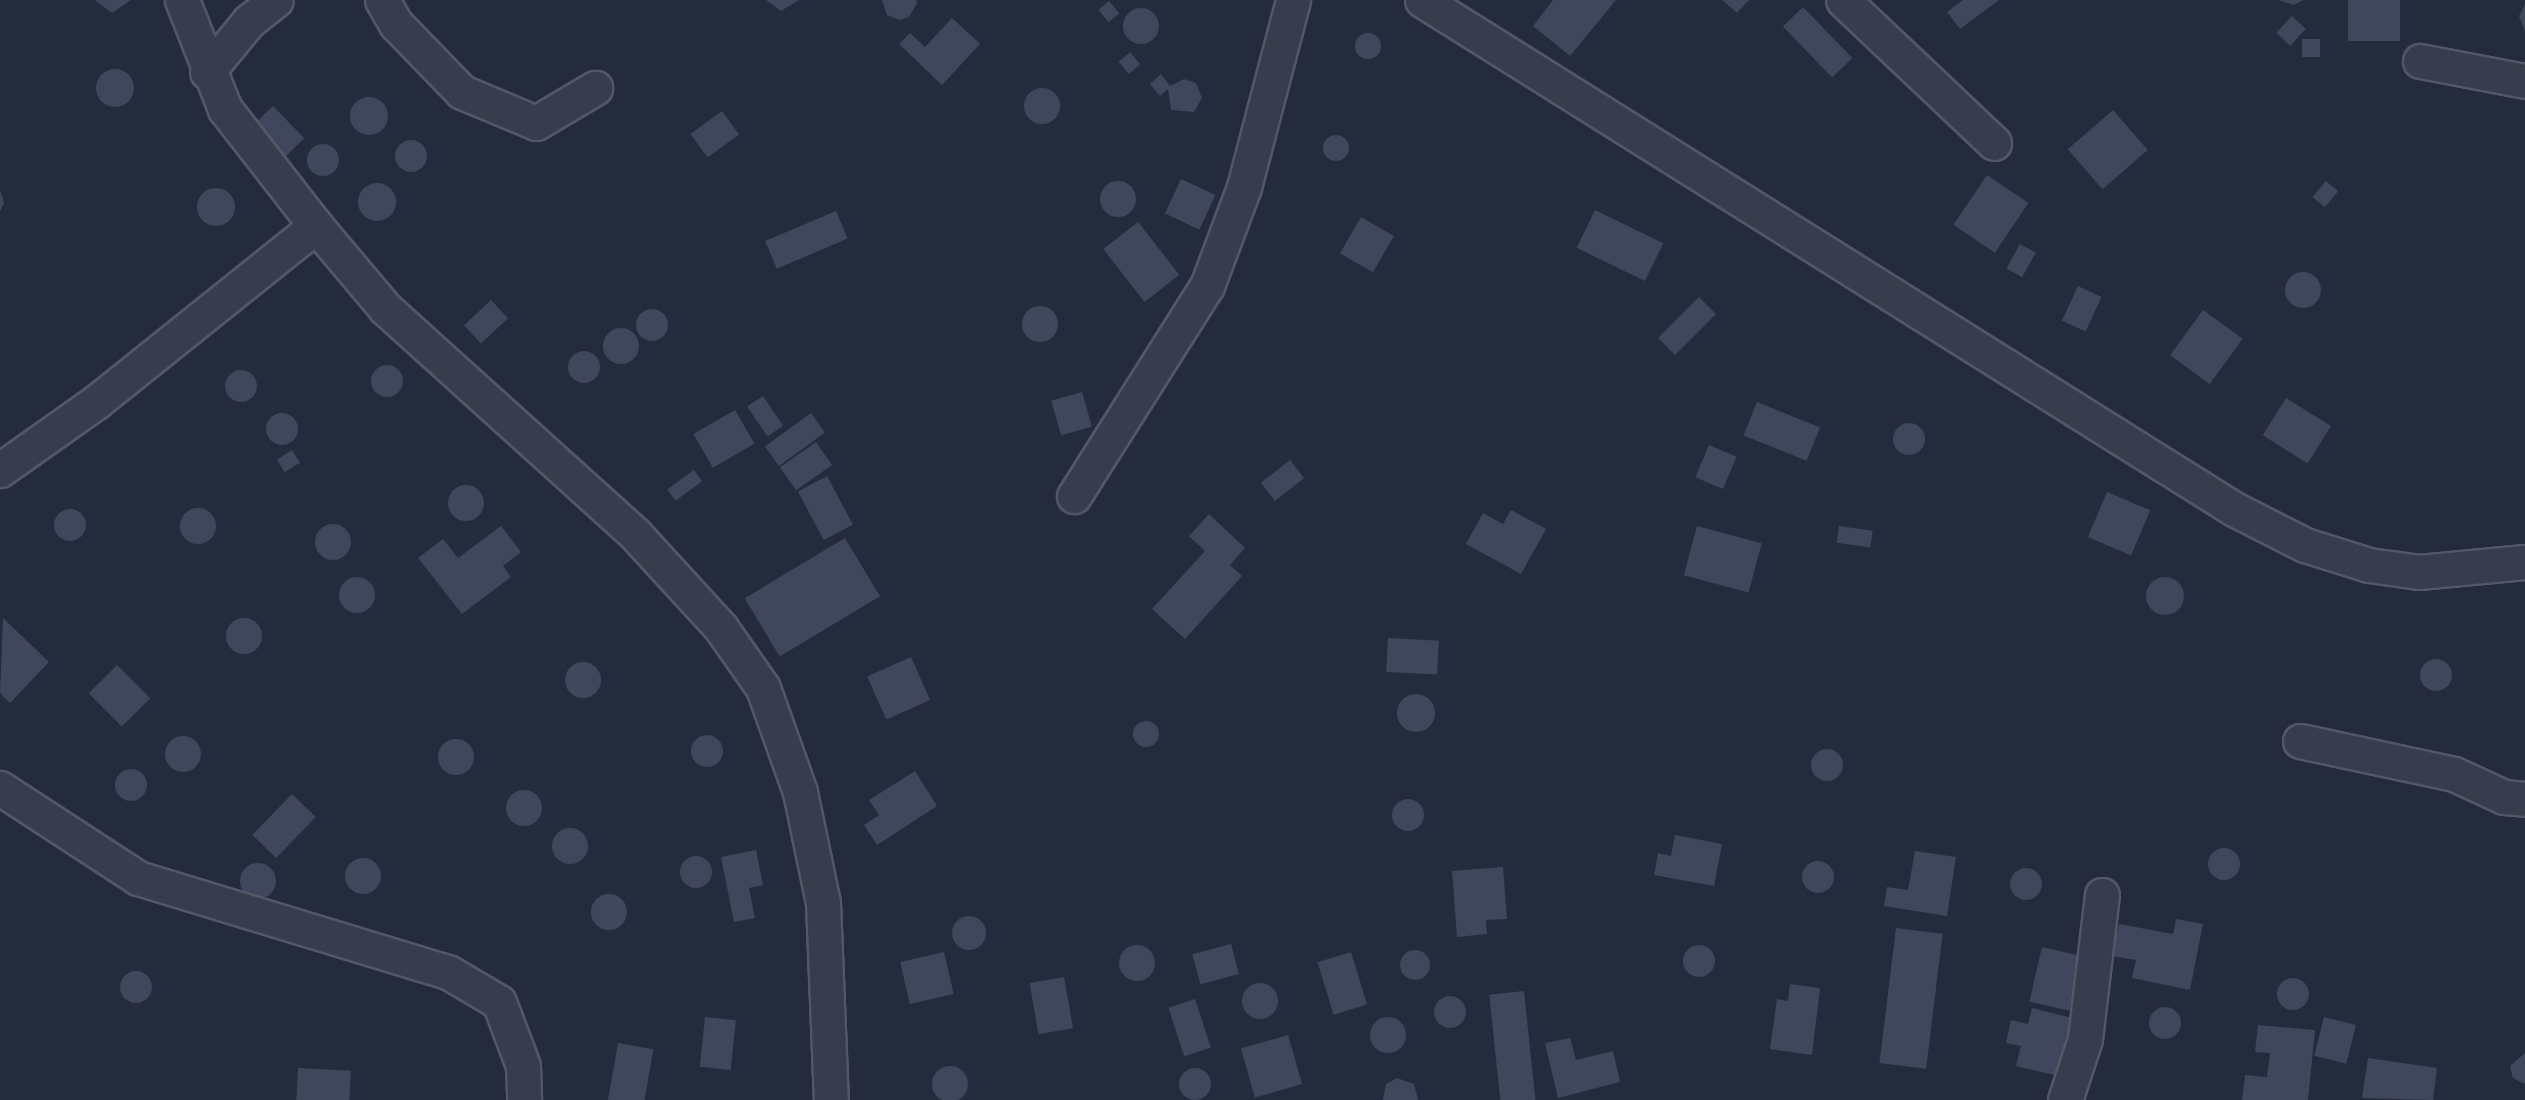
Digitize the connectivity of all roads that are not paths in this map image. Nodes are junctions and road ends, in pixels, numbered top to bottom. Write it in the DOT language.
graph roads {
  1 [pos="182,0"];
  2 [pos="276,0"];
  3 [pos="382,0"];
  4 [pos="1293,0"];
  5 [pos="1422,0"];
  6 [pos="1843,0"];
  7 [pos="2420,61"];
  8 [pos="207,72"];
  9 [pos="2525,81"];
  10 [pos="595,88"];
  11 [pos="1994,143"];
  12 [pos="316,226"];
  13 [pos="0,470"];
  14 [pos="1074,496"];
  15 [pos="2525,562"];
  16 [pos="2300,741"];
  17 [pos="0,788"];
  18 [pos="2525,799"];
  19 [pos="2102,895"];
  20 [pos="524,1100"];
  21 [pos="831,1100"];
  22 [pos="2065,1100"];
  1 -- 8 [label="street"];
  2 -- 8 [label="street"];
  3 -- 10 [label="street"];
  4 -- 14 [label="street"];
  5 -- 15 [label="street"];
  6 -- 11 [label="street"];
  7 -- 9 [label="street"];
  8 -- 12 [label="street"];
  12 -- 13 [label="street"];
  12 -- 21 [label="street"];
  16 -- 18 [label="street"];
  17 -- 20 [label="street"];
  19 -- 22 [label="street"];
}
